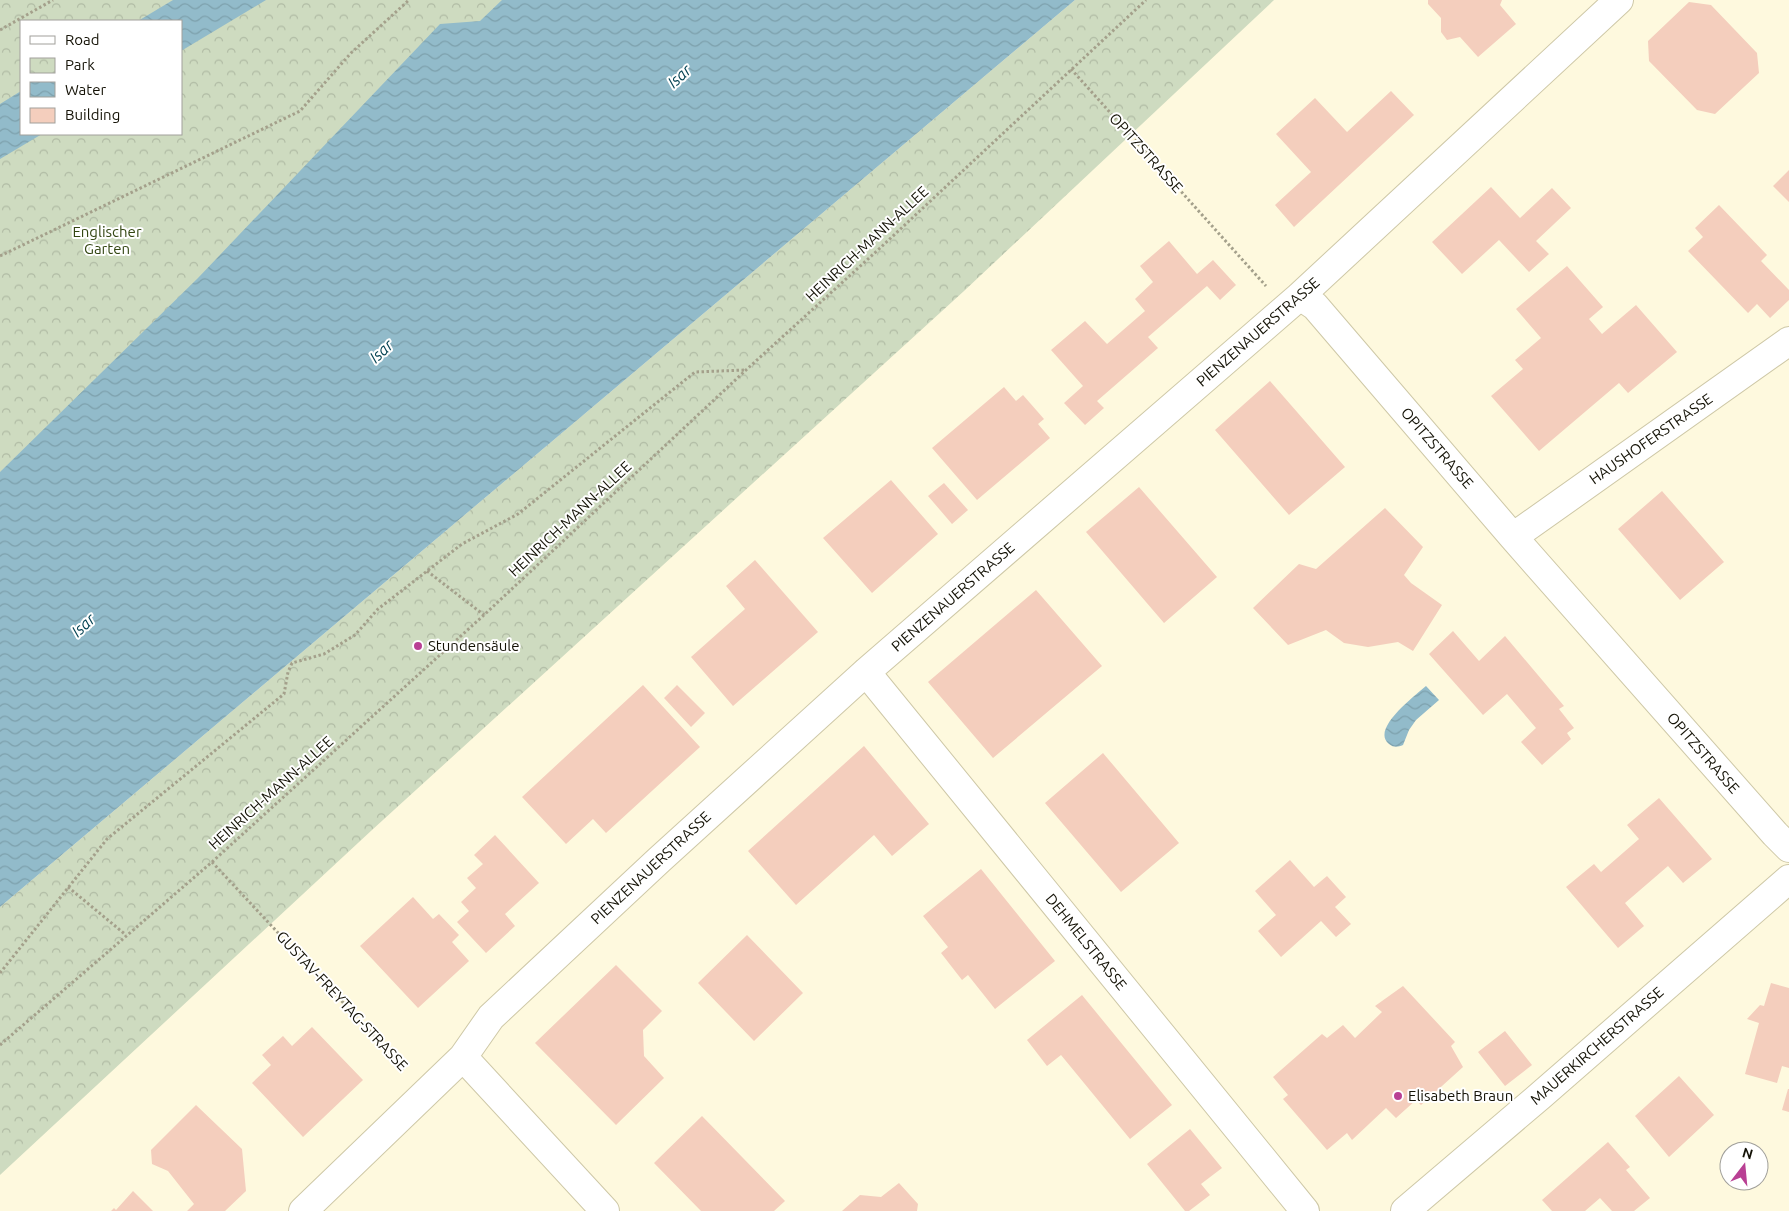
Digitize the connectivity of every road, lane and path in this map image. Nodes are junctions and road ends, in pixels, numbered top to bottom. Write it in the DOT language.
graph roads {
  1 [pos="53,0"];
  2 [pos="409,0"];
  3 [pos="1146,0"];
  4 [pos="1619,0"];
  5 [pos="0,30"];
  6 [pos="1071,69"];
  7 [pos="0,256"];
  8 [pos="1300,296"];
  9 [pos="1789,341"];
  10 [pos="746,370"];
  11 [pos="1513,537"];
  12 [pos="428,571"];
  13 [pos="484,615"];
  14 [pos="866,672"];
  15 [pos="1789,848"];
  16 [pos="212,862"];
  17 [pos="1789,879"];
  18 [pos="68,887"];
  19 [pos="126,935"];
  20 [pos="0,973"];
  21 [pos="0,1045"];
  22 [pos="463,1057"];
  23 [pos="409,1073"];
  24 [pos="303,1211"];
  25 [pos="605,1211"];
  26 [pos="1305,1211"];
  27 [pos="1405,1211"];
  1 -- 5 [label="path"];
  2 -- 7 [label="path"];
  3 -- 6 [label="path, HEINRICH-MANN-ALLEE"];
  4 -- 8 [label="street, PIENZENAUERSTRASSE"];
  6 -- 8 [label="path, OPITZSTRASSE"];
  6 -- 10 [label="path, HEINRICH-MANN-ALLEE"];
  8 -- 11 [label="street, OPITZSTRASSE"];
  8 -- 14 [label="street, PIENZENAUERSTRASSE"];
  9 -- 11 [label="street, HAUSHOFERSTRASSE"];
  10 -- 12 [label="path"];
  10 -- 13 [label="path, HEINRICH-MANN-ALLEE"];
  11 -- 15 [label="street, OPITZSTRASSE"];
  12 -- 13 [label="path"];
  12 -- 18 [label="path"];
  13 -- 16 [label="path, HEINRICH-MANN-ALLEE"];
  14 -- 22 [label="street, PIENZENAUERSTRASSE"];
  14 -- 26 [label="street, DEHMELSTRASSE"];
  16 -- 19 [label="path, HEINRICH-MANN-ALLEE"];
  16 -- 23 [label="path, GUSTAV-FREYTAG-STRASSE"];
  17 -- 27 [label="street, MAUERKIRCHERSTRASSE"];
  18 -- 19 [label="path"];
  18 -- 20 [label="path"];
  19 -- 21 [label="path, HEINRICH-MANN-ALLEE"];
  22 -- 24 [label="street, PIENZENAUERSTRASSE"];
  22 -- 25 [label="street"];
}
